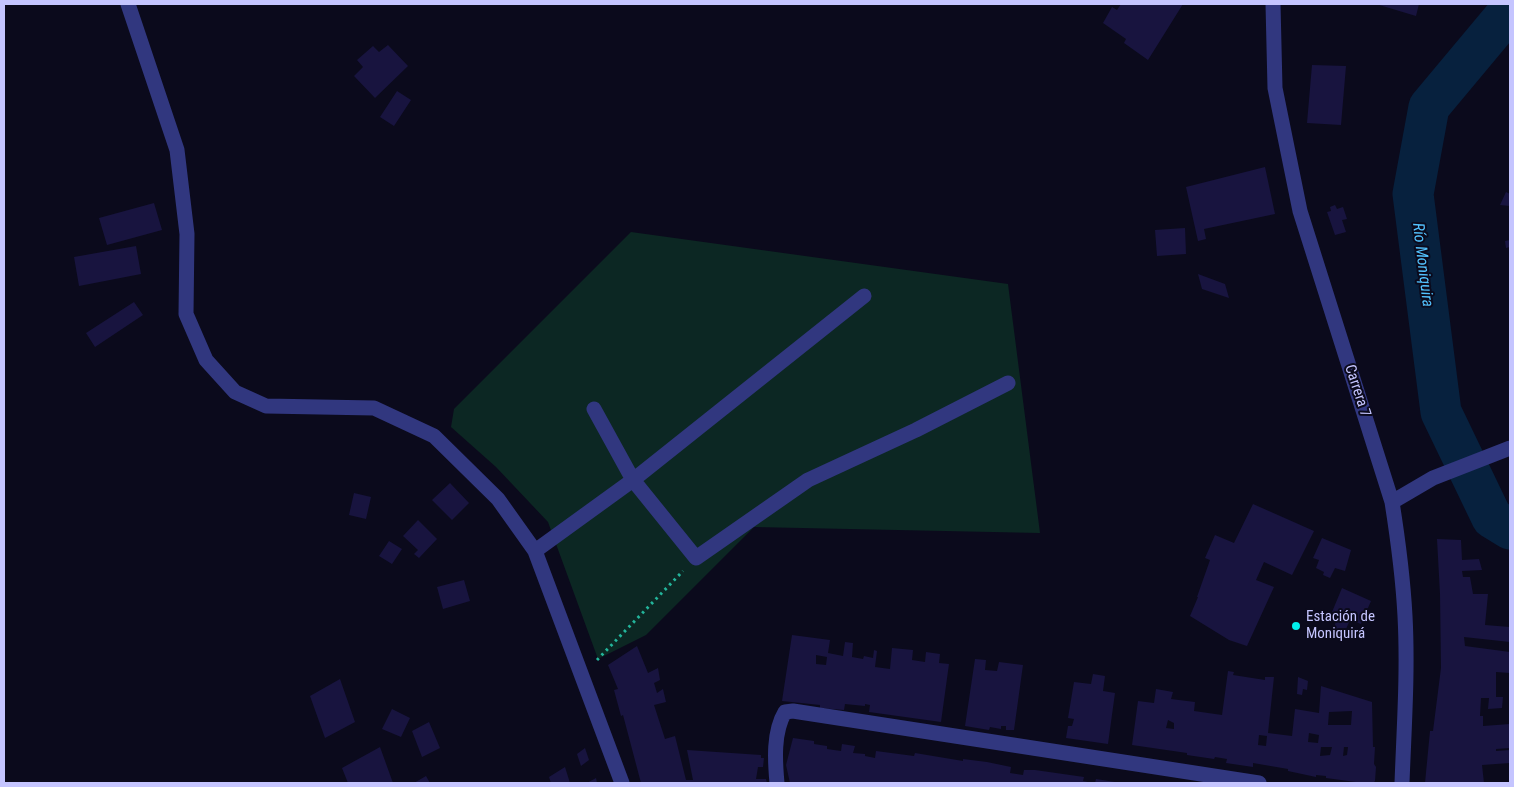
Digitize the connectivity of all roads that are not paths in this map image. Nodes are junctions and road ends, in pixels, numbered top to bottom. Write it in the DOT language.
graph roads {
  1 [pos="128,4"];
  2 [pos="1273,4"];
  3 [pos="864,296"];
  4 [pos="1008,382"];
  5 [pos="594,409"];
  6 [pos="1510,448"];
  7 [pos="633,480"];
  8 [pos="1392,502"];
  9 [pos="535,551"];
  10 [pos="1218,780"];
  11 [pos="622,783"];
  12 [pos="777,783"];
  13 [pos="1259,783"];
  14 [pos="1402,783"];
  1 -- 9 [label="street"];
  2 -- 8 [label="street, Carrera 7"];
  3 -- 7 [label="street"];
  4 -- 7 [label="street"];
  5 -- 7 [label="street"];
  6 -- 8 [label="street"];
  7 -- 9 [label="street"];
  8 -- 14 [label="street, Carrera 7"];
  9 -- 11 [label="street"];
  10 -- 12 [label="street"];
  10 -- 13 [label="street"];
}
